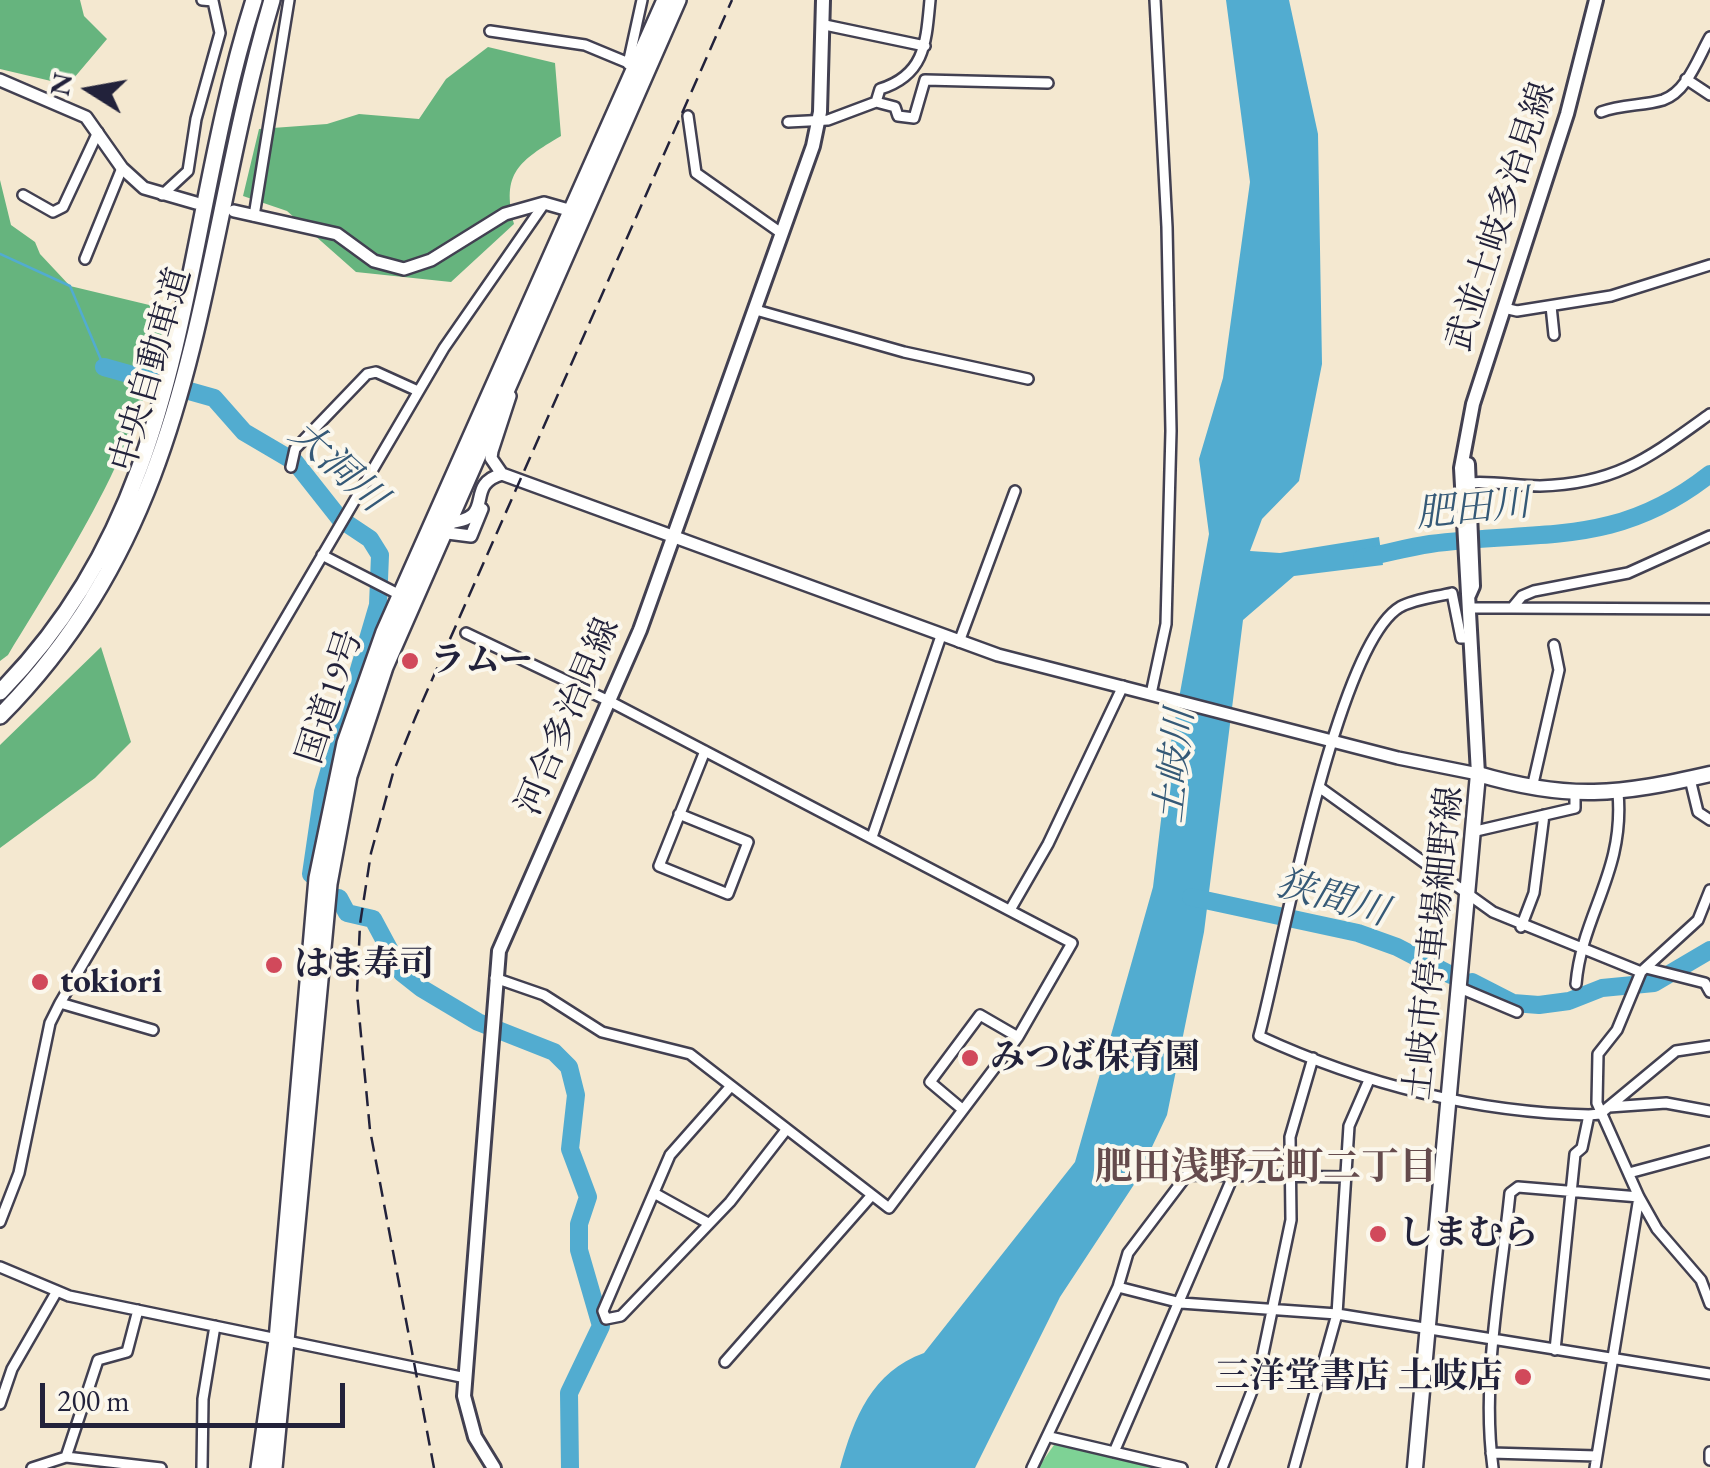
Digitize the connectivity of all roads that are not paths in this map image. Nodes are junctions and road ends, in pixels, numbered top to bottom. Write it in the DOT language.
graph roads {
  1 [pos="209,0"];
  2 [pos="254,0"];
  3 [pos="272,0"];
  4 [pos="289,0"];
  5 [pos="642,0"];
  6 [pos="665,0"];
  7 [pos="678,0"];
  8 [pos="824,0"];
  9 [pos="930,0"];
  10 [pos="1155,0"];
  11 [pos="1596,0"];
  12 [pos="824,25"];
  13 [pos="490,32"];
  14 [pos="1710,38"];
  15 [pos="924,46"];
  16 [pos="636,68"];
  17 [pos="1686,79"];
  18 [pos="0,80"];
  19 [pos="1048,83"];
  20 [pos="1710,95"];
  21 [pos="876,102"];
  22 [pos="1601,112"];
  23 [pos="688,116"];
  24 [pos="818,121"];
  25 [pos="788,122"];
  26 [pos="98,132"];
  27 [pos="122,168"];
  28 [pos="23,195"];
  29 [pos="161,196"];
  30 [pos="544,203"];
  31 [pos="196,204"];
  32 [pos="234,211"];
  33 [pos="578,212"];
  34 [pos="254,216"];
  35 [pos="781,233"];
  36 [pos="85,260"];
  37 [pos="1710,264"];
  38 [pos="1551,306"];
  39 [pos="1504,308"];
  40 [pos="756,310"];
  41 [pos="1554,335"];
  42 [pos="518,368"];
  43 [pos="179,372"];
  44 [pos="1028,379"];
  45 [pos="418,391"];
  46 [pos="1710,414"];
  47 [pos="292,461"];
  48 [pos="502,474"];
  49 [pos="520,482"];
  50 [pos="142,489"];
  51 [pos="1466,489"];
  52 [pos="1015,491"];
  53 [pos="441,528"];
  54 [pos="1710,536"];
  55 [pos="672,538"];
  56 [pos="322,555"];
  57 [pos="392,591"];
  58 [pos="1469,594"];
  59 [pos="1512,608"];
  60 [pos="1710,608"];
  61 [pos="466,634"];
  62 [pos="941,636"];
  63 [pos="1470,638"];
  64 [pos="960,642"];
  65 [pos="1554,645"];
  66 [pos="1123,686"];
  67 [pos="0,692"];
  68 [pos="1151,694"];
  69 [pos="610,702"];
  70 [pos="0,716"];
  71 [pos="1330,740"];
  72 [pos="704,751"];
  73 [pos="1478,774"];
  74 [pos="1710,774"];
  75 [pos="1690,779"];
  76 [pos="1319,787"];
  77 [pos="1532,788"];
  78 [pos="1618,792"];
  79 [pos="1576,795"];
  80 [pos="680,814"];
  81 [pos="1544,815"];
  82 [pos="1710,820"];
  83 [pos="1476,830"];
  84 [pos="872,837"];
  85 [pos="1710,890"];
  86 [pos="1469,896"];
  87 [pos="1010,910"];
  88 [pos="1521,927"];
  89 [pos="1580,950"];
  90 [pos="1640,977"];
  91 [pos="495,978"];
  92 [pos="1576,984"];
  93 [pos="1460,988"];
  94 [pos="1710,992"];
  95 [pos="60,1002"];
  96 [pos="1517,1012"];
  97 [pos="153,1030"];
  98 [pos="1018,1037"];
  99 [pos="1710,1046"];
  100 [pos="1313,1058"];
  101 [pos="1369,1080"];
  102 [pos="731,1086"];
  103 [pos="1449,1102"];
  104 [pos="1610,1107"];
  105 [pos="962,1109"];
  106 [pos="1710,1111"];
  107 [pos="1595,1115"];
  108 [pos="786,1130"];
  109 [pos="1710,1152"];
  110 [pos="1629,1173"];
  111 [pos="1234,1174"];
  112 [pos="1291,1174"];
  113 [pos="1346,1176"];
  114 [pos="1572,1192"];
  115 [pos="654,1193"];
  116 [pos="872,1196"];
  117 [pos="1638,1197"];
  118 [pos="0,1222"];
  119 [pos="708,1224"];
  120 [pos="0,1267"];
  121 [pos="1706,1278"];
  122 [pos="1118,1287"];
  123 [pos="56,1291"];
  124 [pos="1180,1303"];
  125 [pos="1710,1304"];
  126 [pos="138,1310"];
  127 [pos="1272,1310"];
  128 [pos="1337,1314"];
  129 [pos="215,1326"];
  130 [pos="1426,1330"];
  131 [pos="283,1341"];
  132 [pos="1495,1341"];
  133 [pos="1555,1350"];
  134 [pos="1611,1358"];
  135 [pos="725,1362"];
  136 [pos="1710,1374"];
  137 [pos="466,1378"];
  138 [pos="0,1404"];
  139 [pos="1050,1437"];
  140 [pos="1114,1452"];
  141 [pos="1710,1452"];
  142 [pos="1490,1453"];
  143 [pos="1596,1456"];
  144 [pos="66,1457"];
  145 [pos="1710,1460"];
  146 [pos="32,1468"];
  147 [pos="161,1468"];
  148 [pos="202,1468"];
  149 [pos="259,1468"];
  150 [pos="274,1468"];
  151 [pos="494,1468"];
  152 [pos="1032,1468"];
  153 [pos="1182,1468"];
  154 [pos="1222,1468"];
  155 [pos="1294,1468"];
  156 [pos="1415,1468"];
  157 [pos="1492,1468"];
  158 [pos="1595,1468"];
  1 -- 29 [label="street"];
  2 -- 43 [label="highway, 中央自動車道"];
  3 -- 43 [label="highway, 中央自動車道"];
  4 -- 34 [label="street"];
  5 -- 16 [label="street"];
  6 -- 16 [label="highway, 国道19号"];
  7 -- 16 [label="highway, 国道19号"];
  8 -- 12 [label="main road, 河合多治見線"];
  9 -- 15 [label="street"];
  10 -- 68 [label="street"];
  11 -- 39 [label="main road, 武並土岐多治見線"];
  12 -- 15 [label="street"];
  12 -- 24 [label="main road, 河合多治見線"];
  13 -- 16 [label="street"];
  14 -- 17 [label="street"];
  15 -- 21 [label="street"];
  16 -- 33 [label="highway, 国道19号"];
  17 -- 20 [label="street"];
  17 -- 22 [label="street"];
  18 -- 26 [label="street"];
  19 -- 21 [label="street"];
  21 -- 24 [label="street"];
  23 -- 35 [label="street"];
  24 -- 25 [label="street"];
  24 -- 35 [label="main road, 河合多治見線"];
  26 -- 27 [label="street"];
  26 -- 28 [label="street"];
  27 -- 29 [label="street"];
  27 -- 36 [label="street"];
  29 -- 31 [label="street"];
  30 -- 33 [label="street"];
  30 -- 34 [label="street"];
  30 -- 45 [label="street"];
  32 -- 34 [label="street"];
  33 -- 42 [label="highway, 国道19号"];
  33 -- 53 [label="highway, 国道19号"];
  35 -- 40 [label="main road, 河合多治見線"];
  37 -- 38 [label="street"];
  38 -- 39 [label="street"];
  38 -- 41 [label="street"];
  39 -- 51 [label="main road, 武並土岐多治見線"];
  40 -- 44 [label="street"];
  40 -- 55 [label="main road, 河合多治見線"];
  42 -- 48 [label="street"];
  42 -- 53 [label="highway, 国道19号"];
  43 -- 50 [label="highway, 中央自動車道"];
  45 -- 47 [label="street"];
  45 -- 56 [label="street"];
  46 -- 51 [label="street"];
  48 -- 49 [label="street"];
  48 -- 53 [label="street"];
  49 -- 53 [label="street"];
  49 -- 55 [label="street"];
  50 -- 67 [label="highway, 中央自動車道"];
  50 -- 70 [label="highway, 中央自動車道"];
  51 -- 58 [label="main road, 武並土岐多治見線"];
  52 -- 64 [label="street"];
  53 -- 57 [label="highway, 国道19号"];
  53 -- 131 [label="highway, 国道19号"];
  54 -- 59 [label="street"];
  55 -- 62 [label="street"];
  55 -- 69 [label="main road, 河合多治見線"];
  56 -- 57 [label="street"];
  56 -- 95 [label="street"];
  57 -- 131 [label="highway, 国道19号"];
  58 -- 59 [label="street"];
  58 -- 63 [label="main road, 武並土岐多治見線"];
  59 -- 60 [label="street"];
  61 -- 69 [label="street"];
  62 -- 64 [label="street"];
  62 -- 84 [label="street"];
  63 -- 71 [label="street"];
  63 -- 73 [label="main road, 武並土岐多治見線"];
  64 -- 66 [label="street"];
  65 -- 77 [label="street"];
  66 -- 68 [label="street"];
  66 -- 87 [label="street"];
  68 -- 71 [label="street"];
  69 -- 72 [label="street"];
  69 -- 91 [label="main road, 河合多治見線"];
  71 -- 73 [label="street"];
  71 -- 76 [label="street"];
  72 -- 80 [label="street"];
  72 -- 84 [label="street"];
  73 -- 77 [label="main road, 土岐市停車場細野線"];
  73 -- 83 [label="main road, 土岐市停車場細野線"];
  74 -- 75 [label="main road, 土岐市停車場細野線"];
  75 -- 78 [label="main road, 土岐市停車場細野線"];
  75 -- 82 [label="street"];
  76 -- 86 [label="street"];
  76 -- 100 [label="street"];
  77 -- 79 [label="main road, 土岐市停車場細野線"];
  78 -- 79 [label="main road, 土岐市停車場細野線"];
  78 -- 89 [label="street"];
  79 -- 81 [label="street"];
  80 -- 80 [label="street"];
  81 -- 83 [label="street"];
  81 -- 88 [label="street"];
  83 -- 86 [label="main road, 土岐市停車場細野線"];
  84 -- 87 [label="street"];
  85 -- 90 [label="street"];
  86 -- 88 [label="street"];
  86 -- 93 [label="main road, 土岐市停車場細野線"];
  87 -- 98 [label="street"];
  88 -- 89 [label="street"];
  89 -- 90 [label="street"];
  89 -- 92 [label="street"];
  90 -- 94 [label="street"];
  90 -- 107 [label="street"];
  91 -- 102 [label="street"];
  91 -- 137 [label="main road, 河合多治見線"];
  93 -- 96 [label="street"];
  93 -- 103 [label="main road, 土岐市停車場細野線"];
  95 -- 97 [label="street"];
  95 -- 118 [label="street"];
  98 -- 105 [label="street"];
  98 -- 105 [label="street"];
  99 -- 104 [label="street"];
  100 -- 101 [label="street"];
  100 -- 112 [label="street"];
  101 -- 103 [label="street"];
  101 -- 113 [label="street"];
  102 -- 108 [label="street"];
  102 -- 115 [label="street"];
  103 -- 107 [label="street"];
  103 -- 130 [label="main road, 土岐市停車場細野線"];
  104 -- 106 [label="street"];
  104 -- 107 [label="street"];
  105 -- 116 [label="street"];
  107 -- 110 [label="street"];
  107 -- 114 [label="street"];
  108 -- 116 [label="street"];
  108 -- 119 [label="street"];
  109 -- 110 [label="street"];
  110 -- 117 [label="street"];
  111 -- 112 [label="street"];
  111 -- 122 [label="street"];
  111 -- 124 [label="street"];
  112 -- 113 [label="street"];
  112 -- 127 [label="street"];
  113 -- 128 [label="street"];
  114 -- 117 [label="street"];
  114 -- 132 [label="street"];
  114 -- 133 [label="street"];
  115 -- 119 [label="street"];
  115 -- 119 [label="street"];
  116 -- 135 [label="street"];
  117 -- 121 [label="street"];
  117 -- 134 [label="street"];
  120 -- 123 [label="street"];
  121 -- 125 [label="street"];
  122 -- 124 [label="street"];
  122 -- 139 [label="street"];
  123 -- 126 [label="street"];
  123 -- 138 [label="street"];
  124 -- 127 [label="street"];
  124 -- 140 [label="street"];
  126 -- 129 [label="street"];
  126 -- 144 [label="street"];
  127 -- 128 [label="street"];
  127 -- 154 [label="street"];
  128 -- 130 [label="street"];
  128 -- 155 [label="street"];
  129 -- 131 [label="street"];
  129 -- 148 [label="street"];
  130 -- 132 [label="street"];
  130 -- 156 [label="main road, 土岐市停車場細野線"];
  131 -- 137 [label="street"];
  131 -- 149 [label="highway, 国道19号"];
  131 -- 150 [label="highway, 国道19号"];
  132 -- 133 [label="street"];
  132 -- 142 [label="street"];
  133 -- 134 [label="street"];
  134 -- 136 [label="street"];
  134 -- 143 [label="street"];
  137 -- 151 [label="main road, 河合多治見線"];
  139 -- 140 [label="street"];
  139 -- 152 [label="street"];
  140 -- 153 [label="street"];
  141 -- 145 [label="street"];
  142 -- 143 [label="street"];
  142 -- 157 [label="street"];
  143 -- 158 [label="street"];
  144 -- 146 [label="street"];
  144 -- 147 [label="street"];
}
